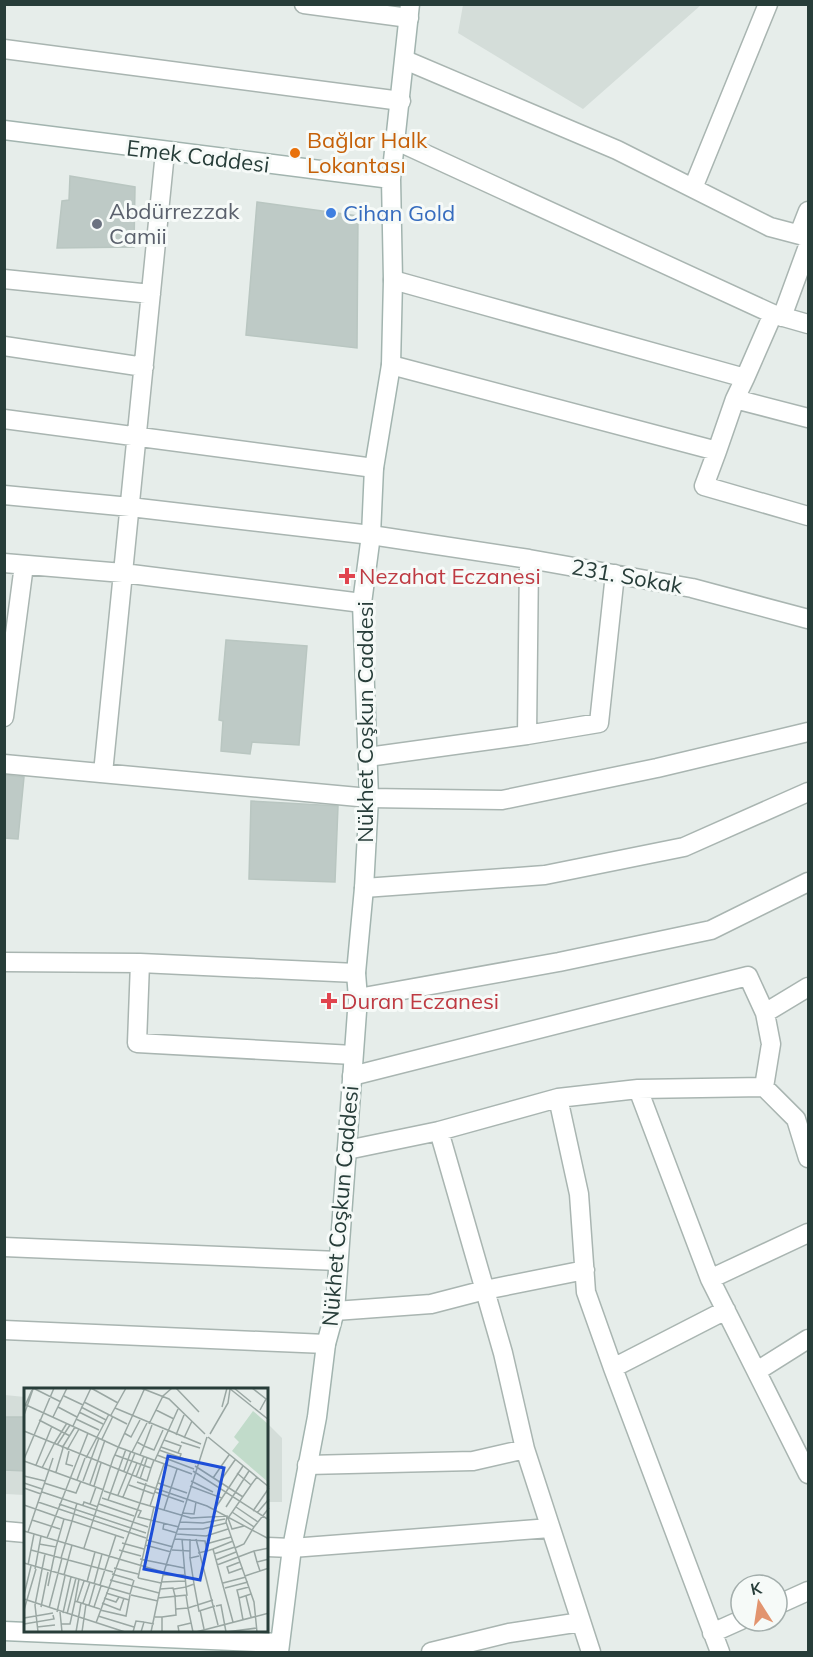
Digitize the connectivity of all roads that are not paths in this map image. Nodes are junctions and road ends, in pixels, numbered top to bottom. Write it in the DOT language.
graph roads {
  1 [pos="304,4"];
  2 [pos="768,4"];
  3 [pos="410,11"];
  4 [pos="4,49"];
  5 [pos="405,60"];
  6 [pos="401,101"];
  7 [pos="4,130"];
  8 [pos="397,141"];
  9 [pos="165,152"];
  10 [pos="391,179"];
  11 [pos="693,188"];
  12 [pos="808,211"];
  13 [pos="805,239"];
  14 [pos="4,279"];
  15 [pos="393,280"];
  16 [pos="151,294"];
  17 [pos="778,315"];
  18 [pos="808,324"];
  19 [pos="4,346"];
  20 [pos="390,365"];
  21 [pos="144,367"];
  22 [pos="745,378"];
  23 [pos="735,399"];
  24 [pos="808,418"];
  25 [pos="4,419"];
  26 [pos="136,435"];
  27 [pos="717,451"];
  28 [pos="374,468"];
  29 [pos="4,495"];
  30 [pos="130,507"];
  31 [pos="808,516"];
  32 [pos="371,535"];
  33 [pos="529,559"];
  34 [pos="4,563"];
  35 [pos="24,565"];
  36 [pos="123,573"];
  37 [pos="615,574"];
  38 [pos="362,603"];
  39 [pos="808,616"];
  40 [pos="10,631"];
  41 [pos="4,717"];
  42 [pos="808,732"];
  43 [pos="527,735"];
  44 [pos="368,757"];
  45 [pos="4,764"];
  46 [pos="103,773"];
  47 [pos="808,792"];
  48 [pos="369,798"];
  49 [pos="808,882"];
  50 [pos="364,888"];
  51 [pos="4,962"];
  52 [pos="140,963"];
  53 [pos="356,973"];
  54 [pos="808,987"];
  55 [pos="358,998"];
  56 [pos="765,1013"];
  57 [pos="353,1055"];
  58 [pos="352,1076"];
  59 [pos="764,1087"];
  60 [pos="638,1089"];
  61 [pos="558,1098"];
  62 [pos="802,1115"];
  63 [pos="439,1131"];
  64 [pos="347,1150"];
  65 [pos="808,1158"];
  66 [pos="808,1233"];
  67 [pos="4,1247"];
  68 [pos="338,1261"];
  69 [pos="585,1270"];
  70 [pos="710,1279"];
  71 [pos="485,1290"];
  72 [pos="726,1310"];
  73 [pos="335,1311"];
  74 [pos="4,1330"];
  75 [pos="808,1339"];
  76 [pos="326,1344"];
  77 [pos="613,1368"];
  78 [pos="756,1371"];
  79 [pos="525,1449"];
  80 [pos="307,1465"];
  81 [pos="808,1474"];
  82 [pos="550,1528"];
  83 [pos="4,1532"];
  84 [pos="24,1533"];
  85 [pos="268,1546"];
  86 [pos="292,1548"];
  87 [pos="808,1591"];
  88 [pos="789,1600"];
  89 [pos="581,1622"];
  90 [pos="729,1625"];
  91 [pos="4,1631"];
  92 [pos="24,1632"];
  93 [pos="36,1633"];
  94 [pos="712,1633"];
  95 [pos="279,1648"];
  96 [pos="431,1653"];
  97 [pos="591,1653"];
  98 [pos="720,1653"];
  1 -- 3 [label="street"];
  2 -- 11 [label="street"];
  3 -- 5 [label="street, Nükhet Coşkun Caddesi"];
  4 -- 6 [label="street"];
  5 -- 6 [label="street, Nükhet Coşkun Caddesi"];
  5 -- 11 [label="street"];
  6 -- 8 [label="street, Nükhet Coşkun Caddesi"];
  7 -- 9 [label="street, Emek Caddesi"];
  8 -- 10 [label="street, Nükhet Coşkun Caddesi"];
  8 -- 17 [label="street"];
  9 -- 10 [label="street, Emek Caddesi"];
  9 -- 16 [label="street"];
  10 -- 15 [label="street, Nükhet Coşkun Caddesi"];
  11 -- 13 [label="street"];
  12 -- 13 [label="street"];
  13 -- 17 [label="street"];
  14 -- 16 [label="street"];
  15 -- 20 [label="street, Nükhet Coşkun Caddesi"];
  15 -- 22 [label="street"];
  16 -- 21 [label="street"];
  17 -- 18 [label="street"];
  17 -- 22 [label="street"];
  19 -- 21 [label="street"];
  20 -- 27 [label="street"];
  20 -- 28 [label="street, Nükhet Coşkun Caddesi"];
  21 -- 26 [label="street"];
  22 -- 23 [label="street"];
  23 -- 24 [label="street"];
  23 -- 27 [label="street"];
  25 -- 26 [label="street"];
  26 -- 28 [label="street"];
  26 -- 30 [label="street"];
  27 -- 31 [label="street"];
  28 -- 32 [label="street, Nükhet Coşkun Caddesi"];
  29 -- 30 [label="street, 231. Sokak"];
  30 -- 32 [label="street, 231. Sokak"];
  30 -- 36 [label="street"];
  32 -- 33 [label="street, 231. Sokak"];
  32 -- 38 [label="street, Nükhet Coşkun Caddesi"];
  33 -- 37 [label="street, 231. Sokak"];
  33 -- 43 [label="street"];
  34 -- 35 [label="street"];
  35 -- 36 [label="street"];
  35 -- 40 [label="street"];
  36 -- 38 [label="street"];
  36 -- 46 [label="street"];
  37 -- 39 [label="street, 231. Sokak"];
  37 -- 43 [label="street"];
  38 -- 44 [label="street, Nükhet Coşkun Caddesi"];
  40 -- 41 [label="street"];
  42 -- 48 [label="street"];
  43 -- 44 [label="street"];
  44 -- 48 [label="street, Nükhet Coşkun Caddesi"];
  45 -- 46 [label="street"];
  46 -- 48 [label="street"];
  47 -- 50 [label="street"];
  48 -- 50 [label="street, Nükhet Coşkun Caddesi"];
  49 -- 55 [label="street"];
  50 -- 53 [label="street, Nükhet Coşkun Caddesi"];
  51 -- 52 [label="street"];
  52 -- 53 [label="street"];
  52 -- 57 [label="street"];
  53 -- 55 [label="street, Nükhet Coşkun Caddesi"];
  54 -- 56 [label="street"];
  55 -- 57 [label="street, Nükhet Coşkun Caddesi"];
  56 -- 58 [label="street"];
  56 -- 59 [label="street"];
  57 -- 58 [label="street, Nükhet Coşkun Caddesi"];
  58 -- 64 [label="street, Nükhet Coşkun Caddesi"];
  59 -- 60 [label="street"];
  59 -- 62 [label="street"];
  60 -- 61 [label="street"];
  60 -- 70 [label="street"];
  61 -- 63 [label="street"];
  61 -- 69 [label="street"];
  62 -- 65 [label="street"];
  63 -- 64 [label="street"];
  63 -- 71 [label="street"];
  64 -- 68 [label="street, Nükhet Coşkun Caddesi"];
  66 -- 70 [label="street"];
  67 -- 68 [label="street"];
  68 -- 73 [label="street, Nükhet Coşkun Caddesi"];
  69 -- 71 [label="street"];
  69 -- 77 [label="street"];
  70 -- 72 [label="street"];
  71 -- 73 [label="street"];
  71 -- 79 [label="street"];
  72 -- 77 [label="street"];
  72 -- 78 [label="street"];
  73 -- 76 [label="street, Nükhet Coşkun Caddesi"];
  74 -- 76 [label="street"];
  75 -- 78 [label="street"];
  76 -- 80 [label="street, Nükhet Coşkun Caddesi"];
  77 -- 94 [label="street"];
  78 -- 81 [label="street"];
  79 -- 80 [label="street"];
  79 -- 82 [label="street"];
  80 -- 86 [label="street, Nükhet Coşkun Caddesi"];
  82 -- 86 [label="street"];
  82 -- 89 [label="street"];
  83 -- 84 [label="street"];
  85 -- 86 [label="street"];
  86 -- 95 [label="street, Nükhet Coşkun Caddesi"];
  87 -- 88 [label="street"];
  89 -- 96 [label="street"];
  89 -- 97 [label="street"];
  90 -- 94 [label="street"];
  91 -- 92 [label="street"];
  93 -- 95 [label="street"];
  94 -- 98 [label="street"];
}
